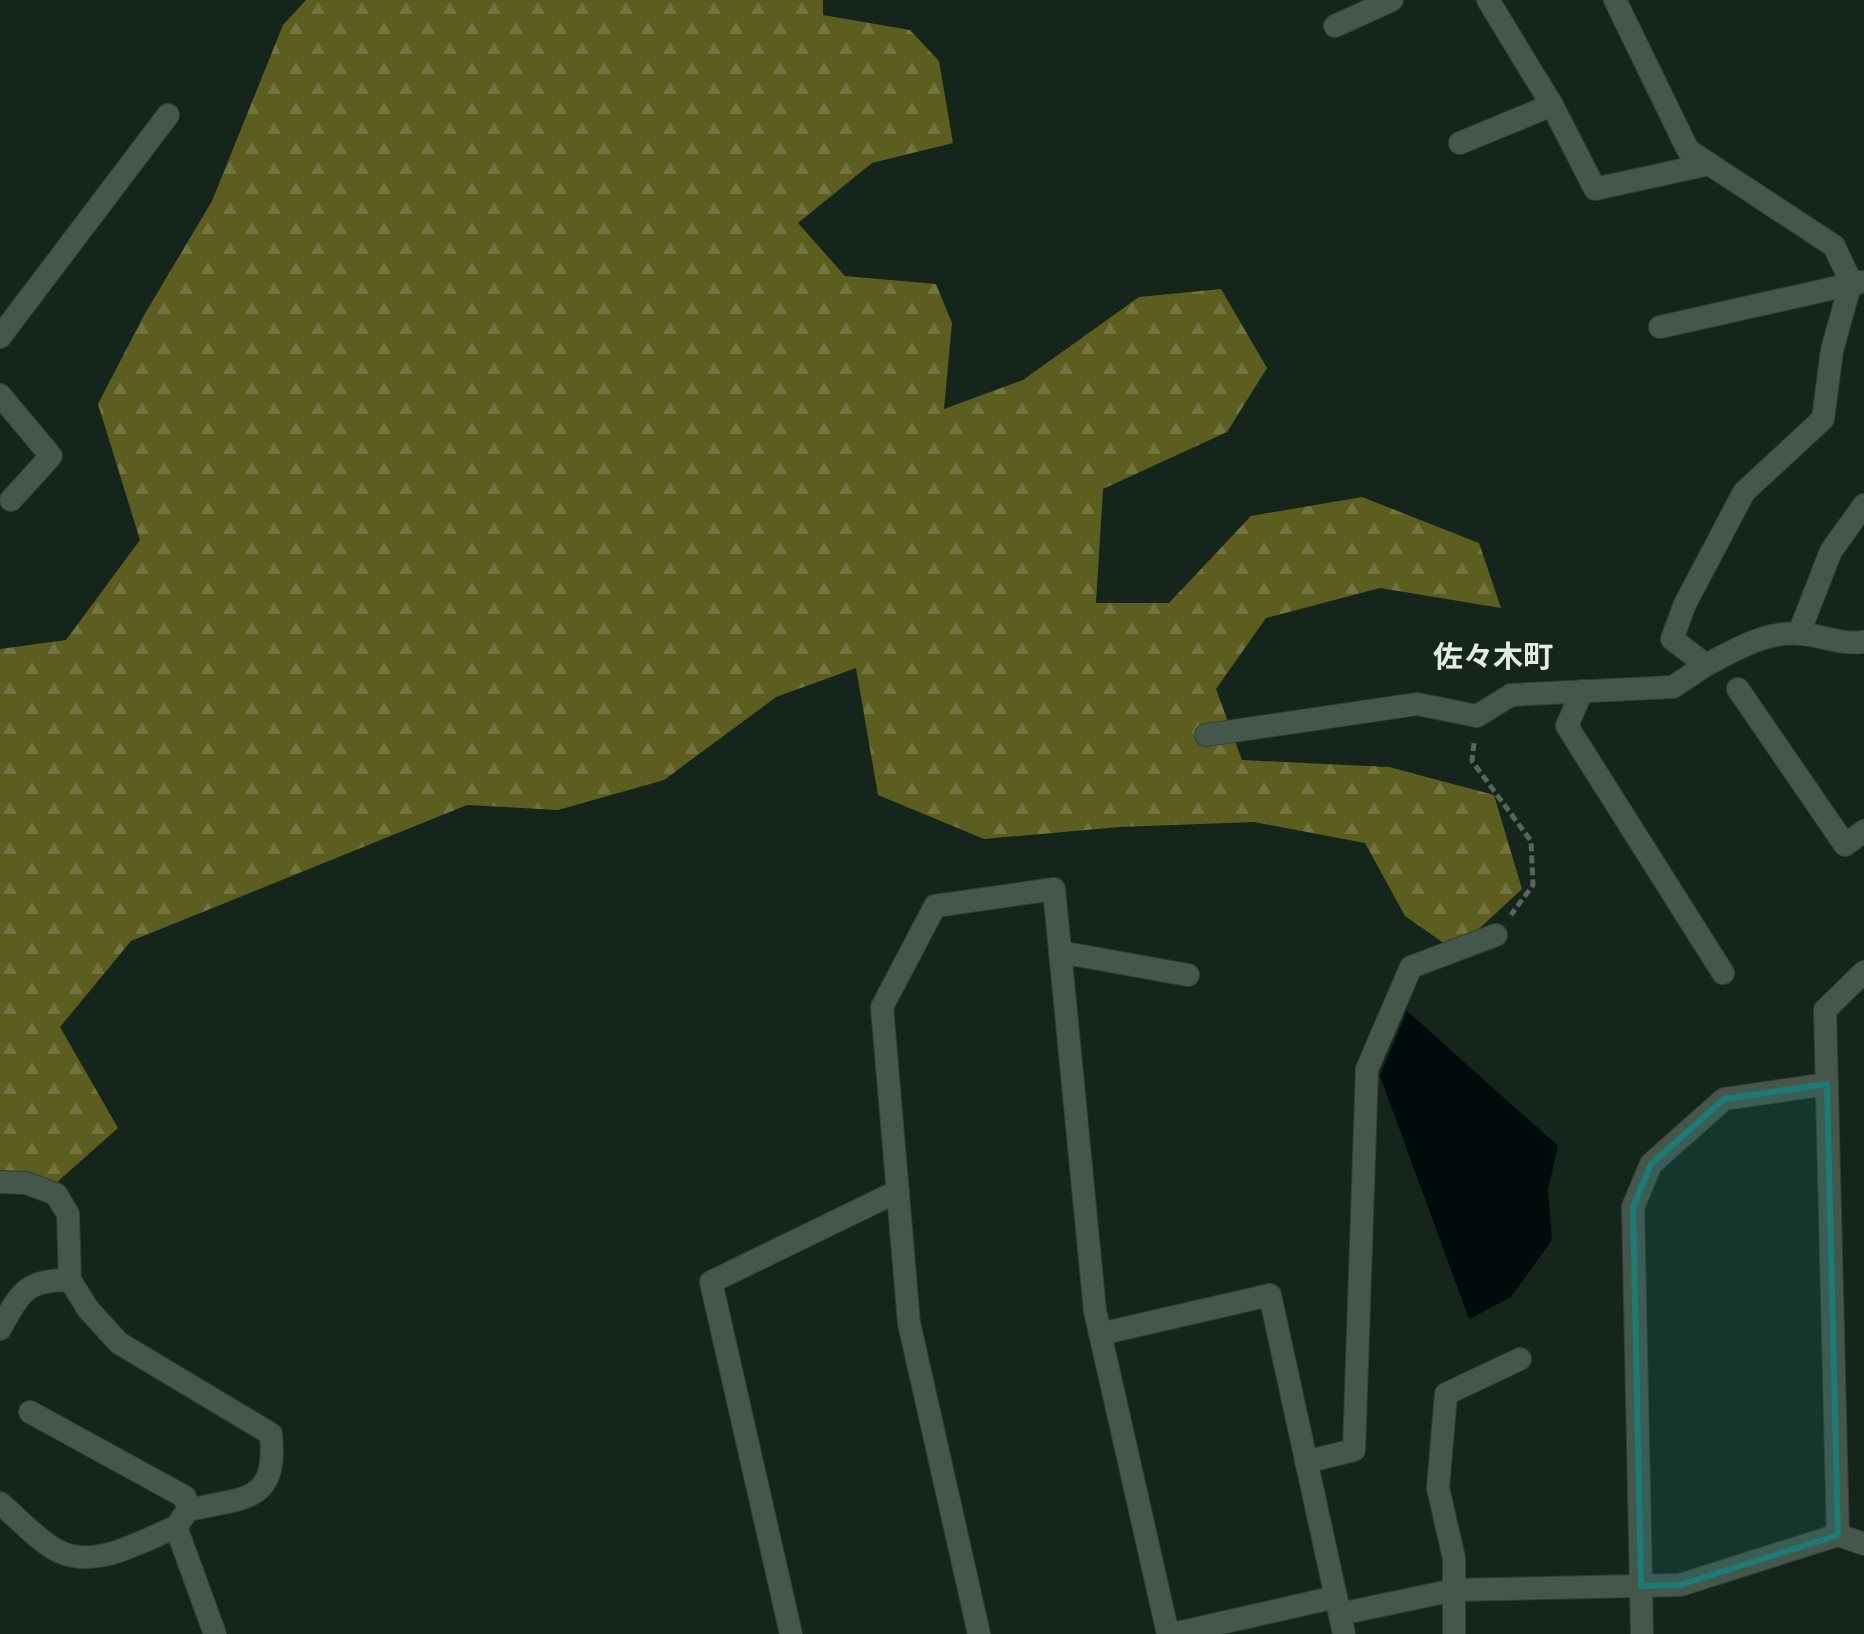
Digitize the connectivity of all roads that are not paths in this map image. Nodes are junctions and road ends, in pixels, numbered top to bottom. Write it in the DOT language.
graph roads {
  1 [pos="1392,0"];
  2 [pos="1488,0"];
  3 [pos="1615,0"];
  4 [pos="1335,26"];
  5 [pos="1552,105"];
  6 [pos="168,115"];
  7 [pos="1460,143"];
  8 [pos="1709,164"];
  9 [pos="1857,282"];
  10 [pos="1660,327"];
  11 [pos="0,337"];
  12 [pos="0,395"];
  13 [pos="11,500"];
  14 [pos="1864,505"];
  15 [pos="1799,633"];
  16 [pos="1864,642"];
  17 [pos="1706,665"];
  18 [pos="1738,689"];
  19 [pos="1582,691"];
  20 [pos="1206,735"];
  21 [pos="1864,831"];
  22 [pos="1496,935"];
  23 [pos="1060,952"];
  24 [pos="1864,972"];
  25 [pos="1723,973"];
  26 [pos="1188,975"];
  27 [pos="1827,1084"];
  28 [pos="0,1182"];
  29 [pos="898,1191"];
  30 [pos="70,1280"];
  31 [pos="0,1329"];
  32 [pos="1100,1334"];
  33 [pos="1520,1359"];
  34 [pos="30,1412"];
  35 [pos="1306,1462"];
  36 [pos="0,1503"];
  37 [pos="182,1518"];
  38 [pos="1838,1535"];
  39 [pos="1864,1544"];
  40 [pos="1641,1586"];
  41 [pos="1454,1590"];
  42 [pos="1340,1615"];
  43 [pos="215,1634"];
  44 [pos="791,1634"];
  45 [pos="979,1634"];
  46 [pos="1170,1634"];
  47 [pos="1454,1634"];
  48 [pos="1642,1634"];
  1 -- 4 [label="street"];
  2 -- 5 [label="street"];
  3 -- 8 [label="street"];
  5 -- 7 [label="street"];
  5 -- 8 [label="street"];
  6 -- 11 [label="street"];
  8 -- 9 [label="street"];
  9 -- 10 [label="street"];
  9 -- 17 [label="street"];
  12 -- 13 [label="street"];
  14 -- 15 [label="street"];
  15 -- 16 [label="street"];
  15 -- 17 [label="street"];
  17 -- 19 [label="street"];
  18 -- 21 [label="street"];
  19 -- 20 [label="street"];
  19 -- 25 [label="street"];
  22 -- 35 [label="street"];
  23 -- 26 [label="street"];
  23 -- 29 [label="street"];
  23 -- 32 [label="street"];
  24 -- 27 [label="street"];
  27 -- 38 [label="street"];
  27 -- 40 [label="street"];
  28 -- 30 [label="street"];
  29 -- 44 [label="street"];
  29 -- 45 [label="street"];
  30 -- 31 [label="street"];
  30 -- 37 [label="street"];
  32 -- 35 [label="street"];
  32 -- 46 [label="street"];
  33 -- 41 [label="street"];
  34 -- 37 [label="street"];
  35 -- 42 [label="street"];
  36 -- 37 [label="street"];
  37 -- 43 [label="street"];
  38 -- 39 [label="street"];
  38 -- 40 [label="street"];
  40 -- 41 [label="street"];
  40 -- 48 [label="street"];
  41 -- 42 [label="street"];
  41 -- 47 [label="street"];
  42 -- 46 [label="street"];
}
